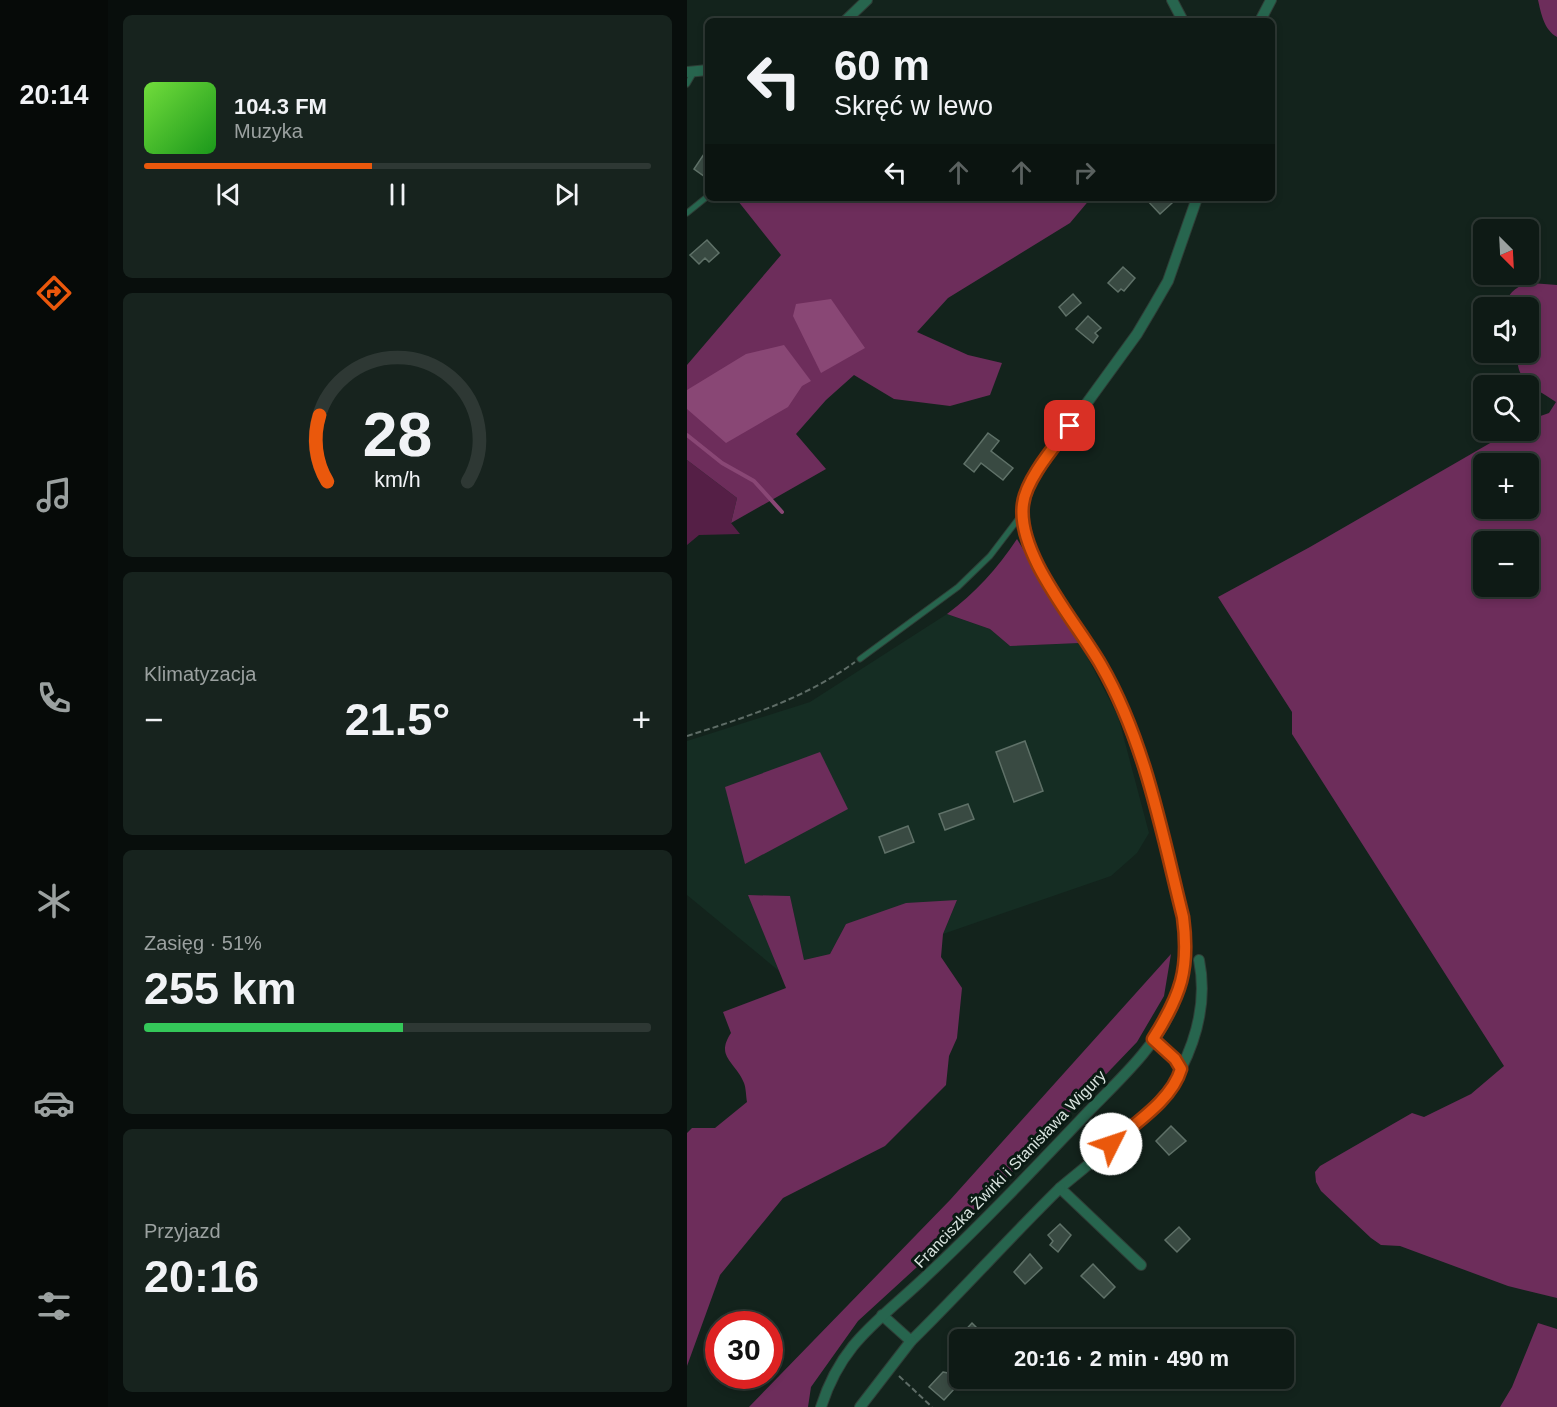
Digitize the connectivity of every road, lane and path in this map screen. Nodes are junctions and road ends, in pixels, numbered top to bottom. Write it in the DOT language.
graph roads {
  1 [pos="867,0"];
  2 [pos="1172,0"];
  3 [pos="1271,0"];
  4 [pos="848,18"];
  5 [pos="1181,18"];
  6 [pos="1262,18"];
  7 [pos="691,71"];
  8 [pos="687,84"];
  9 [pos="705,198"];
  10 [pos="1196,201"];
  11 [pos="687,213"];
  12 [pos="1023,513"];
  13 [pos="860,659"];
  14 [pos="687,736"];
  15 [pos="1199,960"];
  16 [pos="1153,1039"];
  17 [pos="1181,1069"];
  18 [pos="1060,1188"];
  19 [pos="1141,1264"];
  20 [pos="882,1315"];
  21 [pos="911,1341"];
  22 [pos="890,1368"];
  23 [pos="821,1407"];
  24 [pos="860,1407"];
  25 [pos="932,1407"];
  1 -- 4 [label="street"];
  2 -- 5 [label="street"];
  3 -- 6 [label="street"];
  7 -- 8 [label="lane"];
  9 -- 11 [label="lane"];
  10 -- 12 [label="street, Franciszka Żwirki i Stanisława Wigury"];
  12 -- 13 [label="lane"];
  12 -- 16 [label="street, Franciszka Żwirki i Stanisława Wigury"];
  13 -- 14 [label="path"];
  15 -- 17 [label="street"];
  16 -- 17 [label="street"];
  16 -- 20 [label="street, Franciszka Żwirki i Stanisława Wigury"];
  17 -- 18 [label="street"];
  18 -- 19 [label="street"];
  18 -- 21 [label="street"];
  20 -- 21 [label="street"];
  20 -- 23 [label="street, Franciszka Żwirki i Stanisława Wigury"];
  21 -- 22 [label="street"];
  22 -- 24 [label="street"];
  22 -- 25 [label="path"];
}
